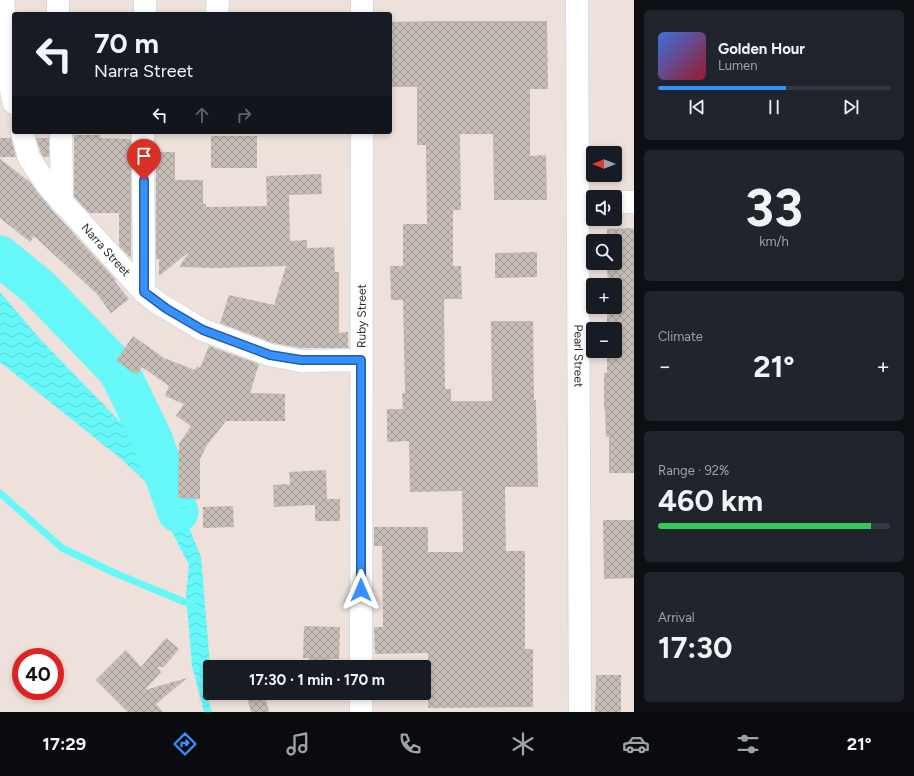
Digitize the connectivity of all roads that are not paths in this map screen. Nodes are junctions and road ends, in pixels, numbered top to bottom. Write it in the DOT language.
graph roads {
  1 [pos="3,0"];
  2 [pos="58,0"];
  3 [pos="145,0"];
  4 [pos="218,0"];
  5 [pos="362,0"];
  6 [pos="577,0"];
  7 [pos="58,12"];
  8 [pos="145,12"];
  9 [pos="217,12"];
  10 [pos="362,12"];
  11 [pos="12,85"];
  12 [pos="23,134"];
  13 [pos="61,134"];
  14 [pos="143,134"];
  15 [pos="362,134"];
  16 [pos="585,202"];
  17 [pos="622,202"];
  18 [pos="634,202"];
  19 [pos="62,203"];
  20 [pos="144,292"];
  21 [pos="361,360"];
  22 [pos="361,660"];
  23 [pos="361,700"];
  24 [pos="361,712"];
  25 [pos="580,712"];
  1 -- 11 [label="street"];
  2 -- 7 [label="street"];
  3 -- 8 [label="street"];
  4 -- 9 [label="street"];
  5 -- 10 [label="street"];
  6 -- 16 [label="street, Pearl Street"];
  12 -- 19 [label="street, Narra Street"];
  13 -- 19 [label="street"];
  14 -- 20 [label="street"];
  15 -- 21 [label="street, Ruby Street"];
  16 -- 25 [label="street, Pearl Street"];
  17 -- 18 [label="street"];
  19 -- 20 [label="street, Narra Street"];
  20 -- 21 [label="street, Narra Street"];
  21 -- 22 [label="street, Ruby Street"];
  23 -- 24 [label="street"];
}
